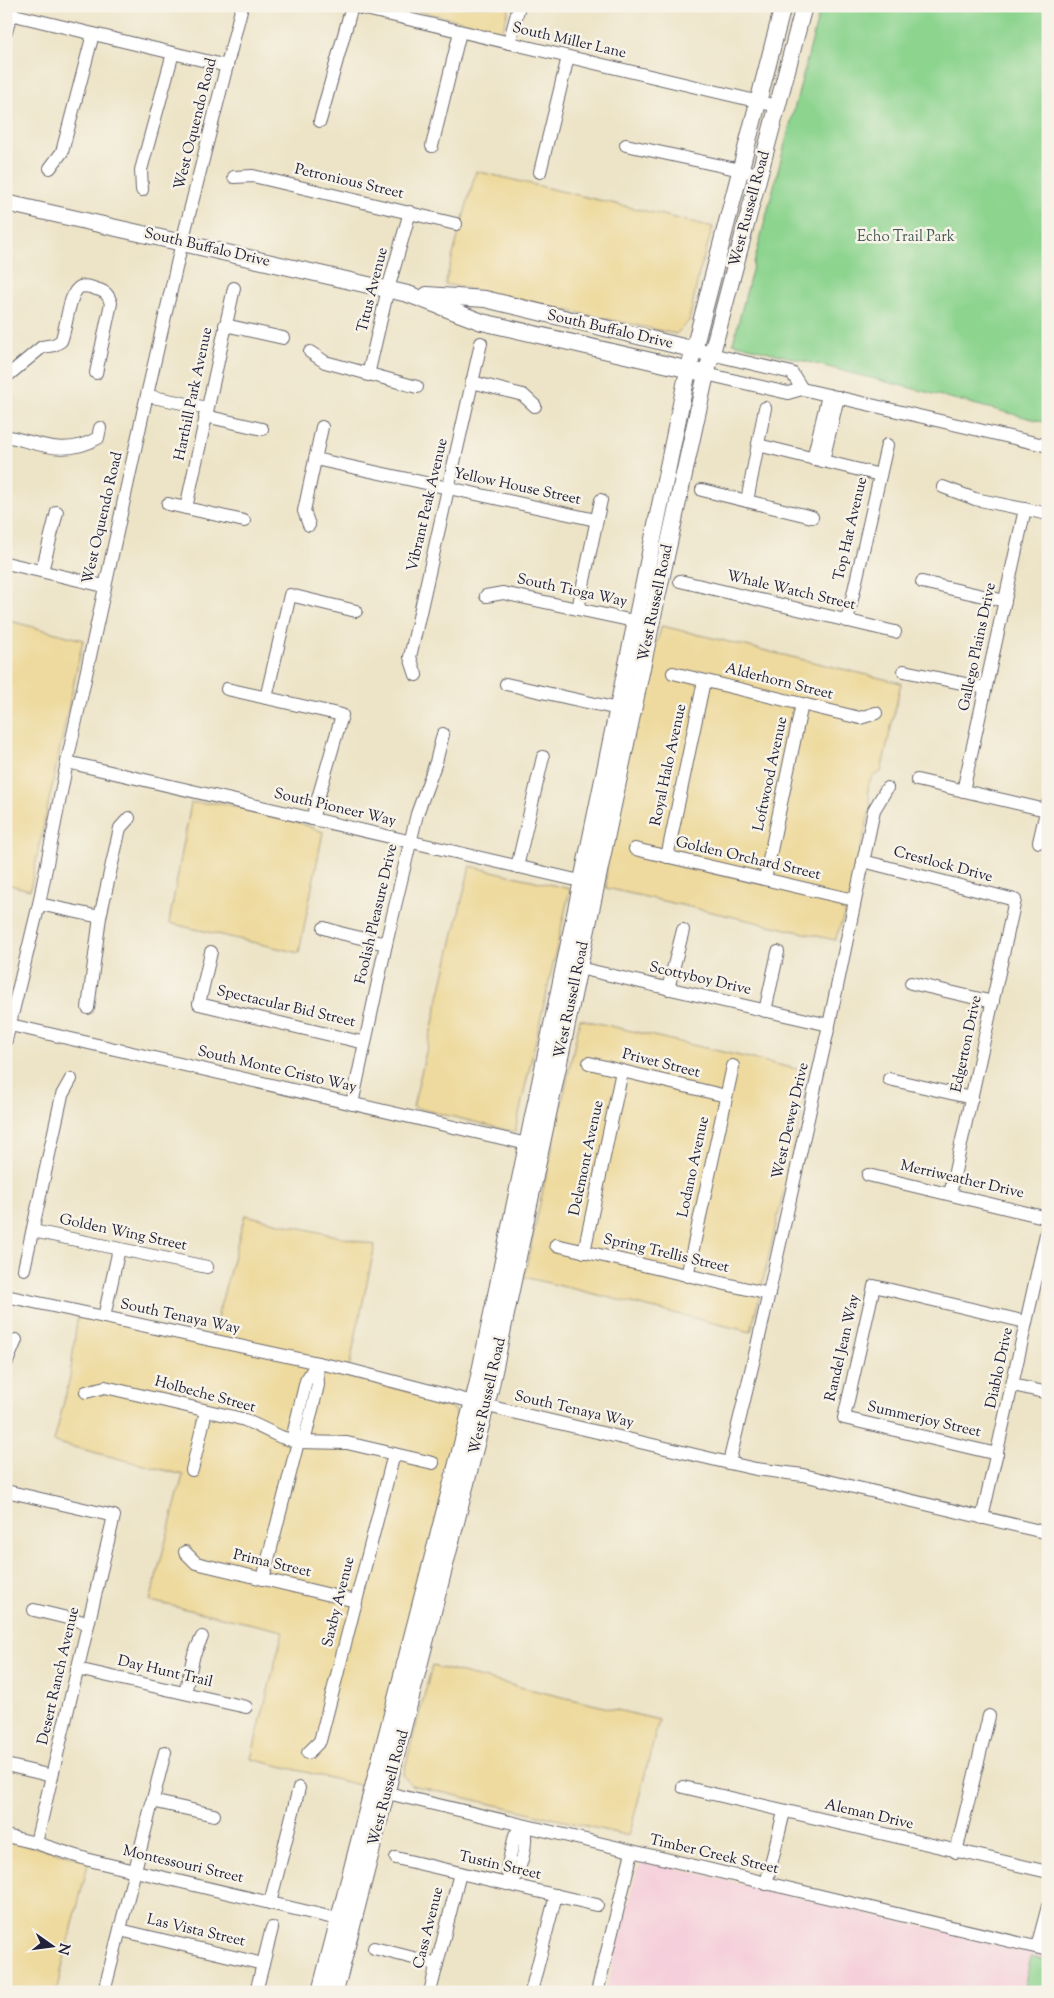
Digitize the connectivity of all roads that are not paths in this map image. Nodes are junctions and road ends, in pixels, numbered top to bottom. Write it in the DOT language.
graph roads {
  1 [pos="242,6"];
  2 [pos="352,6"];
  3 [pos="519,6"];
  4 [pos="783,6"];
  5 [pos="804,6"];
  6 [pos="9,13"];
  7 [pos="6,32"];
  8 [pos="460,32"];
  9 [pos="93,34"];
  10 [pos="508,43"];
  11 [pos="173,53"];
  12 [pos="568,57"];
  13 [pos="227,66"];
  14 [pos="758,102"];
  15 [pos="777,106"];
  16 [pos="320,121"];
  17 [pos="626,144"];
  18 [pos="432,146"];
  19 [pos="50,168"];
  20 [pos="740,170"];
  21 [pos="540,172"];
  22 [pos="759,174"];
  23 [pos="234,177"];
  24 [pos="142,190"];
  25 [pos="6,203"];
  26 [pos="410,212"];
  27 [pos="456,224"];
  28 [pos="182,242"];
  29 [pos="234,288"];
  30 [pos="388,289"];
  31 [pos="408,294"];
  32 [pos="226,325"];
  33 [pos="283,338"];
  34 [pos="481,343"];
  35 [pos="693,350"];
  36 [pos="310,352"];
  37 [pos="711,354"];
  38 [pos="689,370"];
  39 [pos="96,373"];
  40 [pos="706,374"];
  41 [pos="368,375"];
  42 [pos="6,377"];
  43 [pos="472,382"];
  44 [pos="417,387"];
  45 [pos="802,389"];
  46 [pos="148,396"];
  47 [pos="833,396"];
  48 [pos="535,406"];
  49 [pos="765,408"];
  50 [pos="206,412"];
  51 [pos="322,426"];
  52 [pos="100,428"];
  53 [pos="262,429"];
  54 [pos="6,436"];
  55 [pos="758,444"];
  56 [pos="887,445"];
  57 [pos="1048,446"];
  58 [pos="315,459"];
  59 [pos="818,460"];
  60 [pos="880,475"];
  61 [pos="943,487"];
  62 [pos="448,489"];
  63 [pos="702,490"];
  64 [pos="601,500"];
  65 [pos="747,501"];
  66 [pos="168,504"];
  67 [pos="186,508"];
  68 [pos="1024,509"];
  69 [pos="57,512"];
  70 [pos="1048,514"];
  71 [pos="812,517"];
  72 [pos="596,520"];
  73 [pos="244,521"];
  74 [pos="309,525"];
  75 [pos="6,563"];
  76 [pos="42,572"];
  77 [pos="680,582"];
  78 [pos="922,582"];
  79 [pos="104,586"];
  80 [pos="486,596"];
  81 [pos="1004,601"];
  82 [pos="578,609"];
  83 [pos="356,611"];
  84 [pos="847,621"];
  85 [pos="643,623"];
  86 [pos="895,632"];
  87 [pos="904,671"];
  88 [pos="673,673"];
  89 [pos="416,675"];
  90 [pos="704,680"];
  91 [pos="506,684"];
  92 [pos="985,688"];
  93 [pos="227,689"];
  94 [pos="266,698"];
  95 [pos="802,704"];
  96 [pos="618,709"];
  97 [pos="876,713"];
  98 [pos="443,734"];
  99 [pos="543,756"];
  100 [pos="67,762"];
  101 [pos="917,780"];
  102 [pos="887,788"];
  103 [pos="963,791"];
  104 [pos="1047,807"];
  105 [pos="129,818"];
  106 [pos="312,819"];
  107 [pos="410,842"];
  108 [pos="1039,842"];
  109 [pos="635,849"];
  110 [pos="667,856"];
  111 [pos="863,861"];
  112 [pos="517,867"];
  113 [pos="765,879"];
  114 [pos="589,883"];
  115 [pos="854,900"];
  116 [pos="1015,900"];
  117 [pos="39,904"];
  118 [pos="100,917"];
  119 [pos="324,928"];
  120 [pos="683,930"];
  121 [pos="386,944"];
  122 [pos="211,952"];
  123 [pos="778,952"];
  124 [pos="572,967"];
  125 [pos="910,983"];
  126 [pos="668,989"];
  127 [pos="992,1002"];
  128 [pos="88,1008"];
  129 [pos="765,1011"];
  130 [pos="8,1024"];
  131 [pos="829,1025"];
  132 [pos="6,1040"];
  133 [pos="365,1043"];
  134 [pos="589,1063"];
  135 [pos="733,1066"];
  136 [pos="622,1071"];
  137 [pos="71,1078"];
  138 [pos="889,1078"];
  139 [pos="726,1096"];
  140 [pos="972,1098"];
  141 [pos="352,1104"];
  142 [pos="534,1145"];
  143 [pos="868,1175"];
  144 [pos="950,1194"];
  145 [pos="1048,1218"];
  146 [pos="1048,1225"];
  147 [pos="33,1231"];
  148 [pos="556,1245"];
  149 [pos="119,1249"];
  150 [pos="584,1252"];
  151 [pos="207,1267"];
  152 [pos="24,1269"];
  153 [pos="687,1276"];
  154 [pos="769,1294"];
  155 [pos="6,1296"];
  156 [pos="104,1317"];
  157 [pos="1026,1322"];
  158 [pos="16,1340"];
  159 [pos="317,1363"];
  160 [pos="6,1364"];
  161 [pos="1013,1385"];
  162 [pos="86,1392"];
  163 [pos="1048,1392"];
  164 [pos="480,1404"];
  165 [pos="206,1410"];
  166 [pos="844,1418"];
  167 [pos="298,1442"];
  168 [pos="394,1454"];
  169 [pos="997,1454"];
  170 [pos="433,1463"];
  171 [pos="729,1463"];
  172 [pos="192,1470"];
  173 [pos="6,1491"];
  174 [pos="982,1518"];
  175 [pos="1048,1533"];
  176 [pos="185,1552"];
  177 [pos="263,1578"];
  178 [pos="356,1600"];
  179 [pos="34,1610"];
  180 [pos="88,1624"];
  181 [pos="202,1637"];
  182 [pos="77,1668"];
  183 [pos="185,1693"];
  184 [pos="246,1707"];
  185 [pos="989,1716"];
  186 [pos="165,1752"];
  187 [pos="308,1753"];
  188 [pos="6,1765"];
  189 [pos="52,1776"];
  190 [pos="298,1788"];
  191 [pos="683,1788"];
  192 [pos="380,1791"];
  193 [pos="152,1801"];
  194 [pos="784,1812"];
  195 [pos="214,1815"];
  196 [pos="524,1826"];
  197 [pos="6,1836"];
  198 [pos="36,1843"];
  199 [pos="632,1852"];
  200 [pos="956,1852"];
  201 [pos="396,1858"];
  202 [pos="135,1871"];
  203 [pos="1048,1872"];
  204 [pos="460,1873"];
  205 [pos="511,1884"];
  206 [pos="766,1884"];
  207 [pos="556,1895"];
  208 [pos="270,1902"];
  209 [pos="597,1905"];
  210 [pos="1048,1906"];
  211 [pos="346,1921"];
  212 [pos="272,1928"];
  213 [pos="120,1930"];
  214 [pos="374,1948"];
  215 [pos="1043,1949"];
  216 [pos="263,1964"];
  217 [pos="437,1964"];
  218 [pos="104,1992"];
  219 [pos="256,1992"];
  220 [pos="320,1992"];
  221 [pos="336,1992"];
  222 [pos="430,1992"];
  223 [pos="531,1992"];
  224 [pos="597,1992"];
  1 -- 13 [label="street, West Oquendo Road"];
  2 -- 8 [label="street, South Miller Lane"];
  2 -- 16 [label="street"];
  3 -- 10 [label="street"];
  4 -- 14 [label="main road, West Russell Road"];
  5 -- 15 [label="main road, West Russell Road"];
  6 -- 7 [label="street"];
  6 -- 9 [label="street"];
  8 -- 10 [label="street, South Miller Lane"];
  8 -- 18 [label="street"];
  9 -- 11 [label="street"];
  9 -- 19 [label="street"];
  10 -- 12 [label="street, South Miller Lane"];
  11 -- 13 [label="street"];
  11 -- 24 [label="street"];
  12 -- 14 [label="street, South Miller Lane"];
  12 -- 21 [label="street"];
  13 -- 28 [label="street, West Oquendo Road"];
  14 -- 15 [label="street, South Miller Lane"];
  14 -- 20 [label="main road, West Russell Road"];
  15 -- 22 [label="main road, West Russell Road"];
  17 -- 20 [label="street"];
  20 -- 22 [label="street"];
  20 -- 35 [label="main road, West Russell Road"];
  22 -- 37 [label="main road, West Russell Road"];
  23 -- 26 [label="street, Petronious Street"];
  25 -- 28 [label="main road, South Buffalo Drive"];
  26 -- 27 [label="street, Petronious Street"];
  26 -- 30 [label="street, Titus Avenue"];
  28 -- 30 [label="main road, South Buffalo Drive"];
  28 -- 46 [label="street, West Oquendo Road"];
  29 -- 32 [label="street, Harthill Park Avenue"];
  30 -- 31 [label="main road, South Buffalo Drive"];
  30 -- 41 [label="street, Titus Avenue"];
  31 -- 35 [label="main road, South Buffalo Drive"];
  31 -- 38 [label="main road, South Buffalo Drive"];
  32 -- 33 [label="street"];
  32 -- 50 [label="street, Harthill Park Avenue"];
  34 -- 43 [label="street, Vibrant Peak Avenue"];
  35 -- 37 [label="main road, South Buffalo Drive"];
  35 -- 38 [label="main road, West Russell Road"];
  36 -- 41 [label="street"];
  37 -- 40 [label="main road, West Russell Road"];
  37 -- 45 [label="street, South Buffalo Drive"];
  38 -- 40 [label="main road, South Buffalo Drive"];
  38 -- 85 [label="main road, West Russell Road"];
  39 -- 42 [label="street"];
  40 -- 45 [label="street, South Buffalo Drive"];
  40 -- 85 [label="main road, West Russell Road"];
  41 -- 44 [label="street"];
  43 -- 48 [label="street"];
  43 -- 62 [label="street, Vibrant Peak Avenue"];
  45 -- 47 [label="street, South Buffalo Drive"];
  46 -- 50 [label="street"];
  46 -- 79 [label="street, West Oquendo Road"];
  47 -- 57 [label="street, South Buffalo Drive"];
  47 -- 59 [label="street"];
  49 -- 55 [label="street"];
  50 -- 53 [label="street"];
  50 -- 67 [label="street, Harthill Park Avenue"];
  51 -- 58 [label="street"];
  52 -- 54 [label="street"];
  55 -- 59 [label="street"];
  55 -- 65 [label="street"];
  56 -- 60 [label="street, Top Hat Avenue"];
  58 -- 62 [label="street, Yellow House Street"];
  58 -- 74 [label="street"];
  59 -- 60 [label="street"];
  60 -- 84 [label="street, Top Hat Avenue"];
  61 -- 68 [label="street"];
  62 -- 72 [label="street, Yellow House Street"];
  62 -- 89 [label="street, Vibrant Peak Avenue"];
  63 -- 65 [label="street"];
  64 -- 72 [label="street"];
  65 -- 71 [label="street"];
  66 -- 67 [label="street"];
  67 -- 73 [label="street"];
  68 -- 70 [label="street"];
  68 -- 81 [label="street, Gallego Plains Drive"];
  69 -- 76 [label="street"];
  72 -- 82 [label="street"];
  75 -- 76 [label="street"];
  76 -- 79 [label="street"];
  77 -- 84 [label="street, Whale Watch Street"];
  78 -- 81 [label="street"];
  79 -- 100 [label="street, West Oquendo Road"];
  80 -- 82 [label="street, South Tioga Way"];
  81 -- 92 [label="street, Gallego Plains Drive"];
  82 -- 85 [label="street, South Tioga Way"];
  83 -- 94 [label="street"];
  84 -- 86 [label="street, Whale Watch Street"];
  85 -- 96 [label="main road, West Russell Road"];
  85 -- 114 [label="main road, West Russell Road"];
  87 -- 92 [label="street"];
  88 -- 90 [label="street, Alderhorn Street"];
  90 -- 95 [label="street, Alderhorn Street"];
  90 -- 110 [label="street, Royal Halo Avenue"];
  91 -- 96 [label="street"];
  92 -- 103 [label="street, Gallego Plains Drive"];
  93 -- 94 [label="street"];
  94 -- 106 [label="street"];
  95 -- 97 [label="street, Alderhorn Street"];
  95 -- 113 [label="street, Loftwood Avenue"];
  96 -- 114 [label="main road, West Russell Road"];
  98 -- 107 [label="street, Foolish Pleasure Drive"];
  99 -- 112 [label="street"];
  100 -- 106 [label="street, South Pioneer Way"];
  100 -- 117 [label="street, West Oquendo Road"];
  101 -- 103 [label="street"];
  102 -- 111 [label="street, West Dewey Drive"];
  103 -- 104 [label="street"];
  104 -- 108 [label="street"];
  105 -- 118 [label="street"];
  106 -- 107 [label="street, South Pioneer Way"];
  107 -- 112 [label="street, South Pioneer Way"];
  107 -- 121 [label="street, Foolish Pleasure Drive"];
  109 -- 110 [label="street, Golden Orchard Street"];
  110 -- 113 [label="street, Golden Orchard Street"];
  111 -- 115 [label="street, West Dewey Drive"];
  111 -- 116 [label="street, Crestlock Drive"];
  112 -- 114 [label="street, South Pioneer Way"];
  113 -- 115 [label="street, Golden Orchard Street"];
  114 -- 124 [label="main road, West Russell Road"];
  115 -- 131 [label="street, West Dewey Drive"];
  116 -- 127 [label="street, Edgerton Drive"];
  117 -- 118 [label="street"];
  117 -- 130 [label="street, West Oquendo Road"];
  118 -- 128 [label="street"];
  119 -- 121 [label="street"];
  120 -- 126 [label="street"];
  121 -- 133 [label="street, Foolish Pleasure Drive"];
  122 -- 133 [label="street, Spectacular Bid Street"];
  123 -- 129 [label="street"];
  124 -- 126 [label="street, Scottyboy Drive"];
  124 -- 142 [label="main road, West Russell Road"];
  125 -- 127 [label="street"];
  126 -- 129 [label="street, Scottyboy Drive"];
  127 -- 140 [label="street, Edgerton Drive"];
  129 -- 131 [label="street, Scottyboy Drive"];
  130 -- 132 [label="street, West Oquendo Road"];
  130 -- 141 [label="street, South Monte Cristo Way"];
  131 -- 154 [label="street, West Dewey Drive"];
  133 -- 141 [label="street, Foolish Pleasure Drive"];
  134 -- 136 [label="street, Privet Street"];
  135 -- 139 [label="street, Lodano Avenue"];
  136 -- 139 [label="street, Privet Street"];
  136 -- 150 [label="street, Delemont Avenue"];
  137 -- 147 [label="street"];
  138 -- 140 [label="street"];
  139 -- 153 [label="street, Lodano Avenue"];
  140 -- 144 [label="street, Edgerton Drive"];
  141 -- 142 [label="street, South Monte Cristo Way"];
  142 -- 164 [label="main road, West Russell Road"];
  143 -- 144 [label="street, Merriweather Drive"];
  144 -- 145 [label="street, Merriweather Drive"];
  146 -- 157 [label="street, Diablo Drive"];
  147 -- 149 [label="street, Golden Wing Street"];
  147 -- 152 [label="street"];
  148 -- 150 [label="street, Spring Trellis Street"];
  149 -- 151 [label="street, Golden Wing Street"];
  149 -- 156 [label="street"];
  150 -- 153 [label="street, Spring Trellis Street"];
  153 -- 154 [label="street, Spring Trellis Street"];
  154 -- 171 [label="street, West Dewey Drive"];
  155 -- 156 [label="street, South Tenaya Way"];
  156 -- 159 [label="street, South Tenaya Way"];
  157 -- 161 [label="street, Diablo Drive"];
  157 -- 166 [label="street, Randel Jean Way"];
  158 -- 160 [label="street"];
  159 -- 164 [label="street, South Tenaya Way"];
  159 -- 167 [label="street"];
  161 -- 163 [label="street"];
  161 -- 169 [label="street, Diablo Drive"];
  162 -- 165 [label="street, Holbeche Street"];
  164 -- 171 [label="street, South Tenaya Way"];
  164 -- 192 [label="main road, West Russell Road"];
  165 -- 167 [label="street, Holbeche Street"];
  165 -- 172 [label="street"];
  166 -- 169 [label="street, Summerjoy Street"];
  167 -- 168 [label="street, Holbeche Street"];
  167 -- 177 [label="street"];
  168 -- 170 [label="street, Holbeche Street"];
  168 -- 178 [label="street, Saxby Avenue"];
  169 -- 174 [label="street, Diablo Drive"];
  171 -- 174 [label="street, South Tenaya Way"];
  173 -- 180 [label="street, Desert Ranch Avenue"];
  174 -- 175 [label="street, South Tenaya Way"];
  176 -- 177 [label="street, Prima Street"];
  177 -- 178 [label="street, Prima Street"];
  178 -- 187 [label="street, Saxby Avenue"];
  179 -- 180 [label="street"];
  180 -- 182 [label="street, Desert Ranch Avenue"];
  181 -- 183 [label="street"];
  182 -- 183 [label="street, Day Hunt Trail"];
  182 -- 189 [label="street, Desert Ranch Avenue"];
  183 -- 184 [label="street, Day Hunt Trail"];
  185 -- 200 [label="street"];
  186 -- 193 [label="street"];
  188 -- 189 [label="street"];
  189 -- 198 [label="street, Desert Ranch Avenue"];
  190 -- 208 [label="street"];
  191 -- 194 [label="street, Aleman Drive"];
  192 -- 196 [label="street, Timber Creek Street"];
  192 -- 211 [label="main road, West Russell Road"];
  193 -- 195 [label="street"];
  193 -- 202 [label="street"];
  194 -- 200 [label="street, Aleman Drive"];
  194 -- 206 [label="street"];
  196 -- 199 [label="street, Timber Creek Street"];
  196 -- 205 [label="street"];
  197 -- 198 [label="street, Montessouri Street"];
  198 -- 202 [label="street, Montessouri Street"];
  199 -- 206 [label="street, Timber Creek Street"];
  199 -- 224 [label="street"];
  200 -- 203 [label="street, Aleman Drive"];
  201 -- 204 [label="street, Tustin Street"];
  202 -- 208 [label="street, Montessouri Street"];
  202 -- 213 [label="street"];
  204 -- 205 [label="street, Tustin Street"];
  204 -- 217 [label="street, Cass Avenue"];
  205 -- 207 [label="street, Tustin Street"];
  206 -- 215 [label="street, Timber Creek Street"];
  207 -- 209 [label="street, Tustin Street"];
  207 -- 223 [label="street"];
  208 -- 211 [label="street, Montessouri Street"];
  210 -- 215 [label="street"];
  211 -- 220 [label="main road, West Russell Road"];
  211 -- 221 [label="main road, West Russell Road"];
  212 -- 216 [label="street"];
  213 -- 216 [label="street, Las Vista Street"];
  213 -- 218 [label="street"];
  214 -- 217 [label="street"];
  216 -- 219 [label="street"];
  217 -- 222 [label="street, Cass Avenue"];
}
